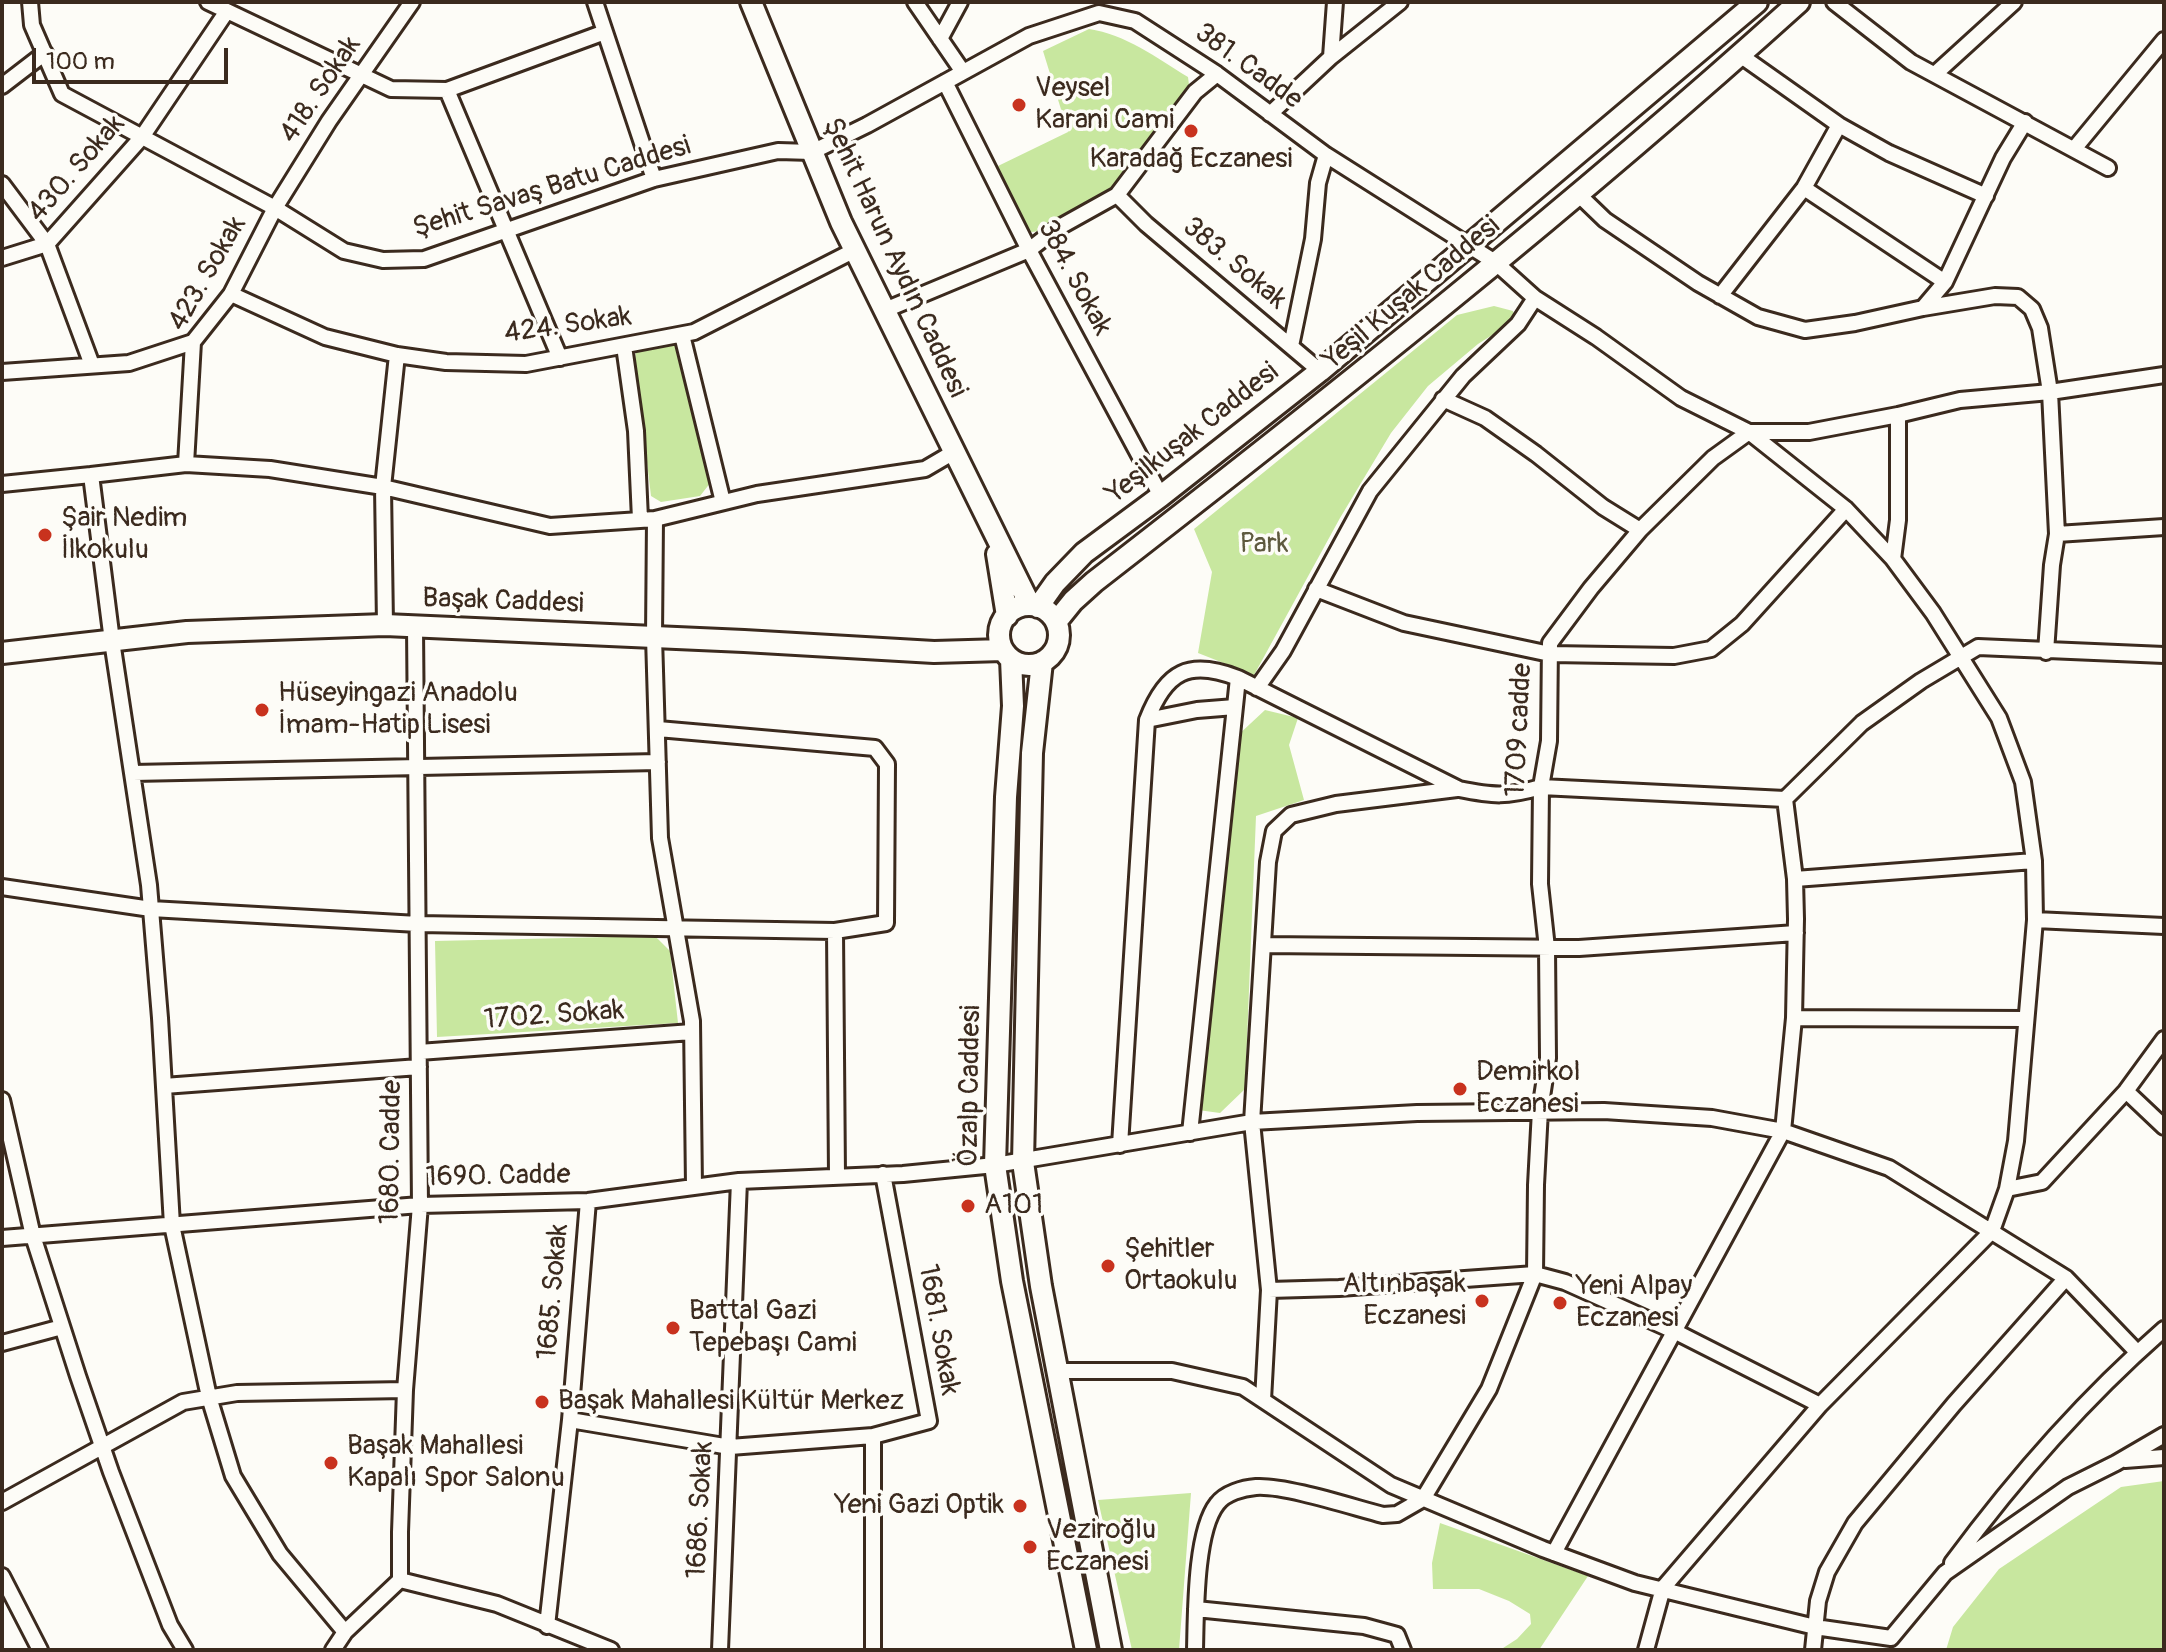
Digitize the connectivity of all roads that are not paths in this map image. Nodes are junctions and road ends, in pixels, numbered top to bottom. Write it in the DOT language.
graph roads {
  1 [pos="30,2"];
  2 [pos="208,2"];
  3 [pos="412,2"];
  4 [pos="595,2"];
  5 [pos="751,2"];
  6 [pos="915,2"];
  7 [pos="960,2"];
  8 [pos="1121,2"];
  9 [pos="1335,2"];
  10 [pos="1400,2"];
  11 [pos="1757,2"];
  12 [pos="1799,2"];
  13 [pos="1834,2"];
  14 [pos="2014,2"];
  15 [pos="227,11"];
  16 [pos="1113,16"];
  17 [pos="605,32"];
  18 [pos="940,39"];
  19 [pos="2164,40"];
  20 [pos="45,53"];
  21 [pos="1740,55"];
  22 [pos="1331,57"];
  23 [pos="963,72"];
  24 [pos="1217,74"];
  25 [pos="1935,74"];
  26 [pos="361,76"];
  27 [pos="945,82"];
  28 [pos="2,86"];
  29 [pos="447,90"];
  30 [pos="1270,114"];
  31 [pos="2025,122"];
  32 [pos="1839,125"];
  33 [pos="142,137"];
  34 [pos="2074,149"];
  35 [pos="812,152"];
  36 [pos="1326,155"];
  37 [pos="2108,168"];
  38 [pos="654,179"];
  39 [pos="2,184"];
  40 [pos="1804,188"];
  41 [pos="1577,193"];
  42 [pos="1117,195"];
  43 [pos="1986,196"];
  44 [pos="275,208"];
  45 [pos="507,229"];
  46 [pos="47,244"];
  47 [pos="1468,247"];
  48 [pos="855,250"];
  49 [pos="1029,250"];
  50 [pos="2,258"];
  51 [pos="1495,262"];
  52 [pos="1945,282"];
  53 [pos="231,294"];
  54 [pos="1720,296"];
  55 [pos="1535,298"];
  56 [pos="1923,308"];
  57 [pos="885,310"];
  58 [pos="682,335"];
  59 [pos="193,342"];
  60 [pos="624,346"];
  61 [pos="1291,346"];
  62 [pos="397,355"];
  63 [pos="560,358"];
  64 [pos="92,365"];
  65 [pos="1320,371"];
  66 [pos="2,372"];
  67 [pos="2164,375"];
  68 [pos="2050,392"];
  69 [pos="1443,399"];
  70 [pos="1898,415"];
  71 [pos="1749,432"];
  72 [pos="954,452"];
  73 [pos="186,464"];
  74 [pos="91,475"];
  75 [pos="2,484"];
  76 [pos="383,487"];
  77 [pos="1161,496"];
  78 [pos="723,502"];
  79 [pos="1846,509"];
  80 [pos="648,519"];
  81 [pos="2164,527"];
  82 [pos="1640,530"];
  83 [pos="2057,534"];
  84 [pos="994,535"];
  85 [pos="1893,559"];
  86 [pos="1316,589"];
  87 [pos="1034,606"];
  88 [pos="1007,616"];
  89 [pos="1056,622"];
  90 [pos="385,625"];
  91 [pos="415,627"];
  92 [pos="654,637"];
  93 [pos="112,641"];
  94 [pos="2046,652"];
  95 [pos="2,653"];
  96 [pos="1550,654"];
  97 [pos="1007,655"];
  98 [pos="2164,655"];
  99 [pos="1960,657"];
  100 [pos="1042,662"];
  101 [pos="1238,678"];
  102 [pos="1257,688"];
  103 [pos="1235,707"];
  104 [pos="1147,720"];
  105 [pos="658,729"];
  106 [pos="658,762"];
  107 [pos="417,769"];
  108 [pos="133,773"];
  109 [pos="1541,787"];
  110 [pos="1459,789"];
  111 [pos="1785,799"];
  112 [pos="2034,861"];
  113 [pos="1795,879"];
  114 [pos="2,887"];
  115 [pos="151,909"];
  116 [pos="2035,920"];
  117 [pos="418,924"];
  118 [pos="2164,926"];
  119 [pos="676,928"];
  120 [pos="835,931"];
  121 [pos="1796,933"];
  122 [pos="1263,945"];
  123 [pos="1547,948"];
  124 [pos="1794,1018"];
  125 [pos="2025,1019"];
  126 [pos="692,1032"];
  127 [pos="2164,1039"];
  128 [pos="419,1059"];
  129 [pos="164,1086"];
  130 [pos="2126,1091"];
  131 [pos="2,1100"];
  132 [pos="1540,1110"];
  133 [pos="1252,1122"];
  134 [pos="2164,1127"];
  135 [pos="1783,1131"];
  136 [pos="1190,1133"];
  137 [pos="1120,1145"];
  138 [pos="1023,1162"];
  139 [pos="995,1165"];
  140 [pos="883,1174"];
  141 [pos="837,1176"];
  142 [pos="739,1181"];
  143 [pos="694,1187"];
  144 [pos="2007,1189"];
  145 [pos="588,1201"];
  146 [pos="420,1205"];
  147 [pos="172,1225"];
  148 [pos="1992,1231"];
  149 [pos="33,1236"];
  150 [pos="2,1238"];
  151 [pos="1535,1274"];
  152 [pos="2066,1278"];
  153 [pos="1269,1290"];
  154 [pos="62,1327"];
  155 [pos="2164,1329"];
  156 [pos="1674,1331"];
  157 [pos="2,1343"];
  158 [pos="2137,1352"];
  159 [pos="1058,1371"];
  160 [pos="405,1390"];
  161 [pos="209,1397"];
  162 [pos="1263,1400"];
  163 [pos="1820,1405"];
  164 [pos="570,1420"];
  165 [pos="2164,1435"];
  166 [pos="873,1436"];
  167 [pos="102,1446"];
  168 [pos="730,1447"];
  169 [pos="2164,1457"];
  170 [pos="2121,1461"];
  171 [pos="1423,1499"];
  172 [pos="2,1502"];
  173 [pos="1554,1553"];
  174 [pos="1945,1573"];
  175 [pos="2,1576"];
  176 [pos="400,1580"];
  177 [pos="1663,1588"];
  178 [pos="1196,1609"];
  179 [pos="547,1626"];
  180 [pos="1815,1627"];
  181 [pos="345,1632"];
  182 [pos="40,1650"];
  183 [pos="185,1650"];
  184 [pos="333,1650"];
  185 [pos="611,1650"];
  186 [pos="720,1650"];
  187 [pos="873,1650"];
  188 [pos="1086,1650"];
  189 [pos="1111,1650"];
  190 [pos="1195,1650"];
  191 [pos="1403,1650"];
  192 [pos="1646,1650"];
  193 [pos="1813,1650"];
  1 -- 20 [label="street, Şehit Savaş Batu Caddesi"];
  2 -- 15 [label="street"];
  3 -- 26 [label="street, 418. Sokak"];
  4 -- 17 [label="street"];
  5 -- 35 [label="main road, Şehit Harun Aydın Caddesi"];
  6 -- 18 [label="street"];
  7 -- 18 [label="street"];
  8 -- 16 [label="street"];
  9 -- 22 [label="street"];
  10 -- 22 [label="street"];
  11 -- 47 [label="main road, Yeşilkuşak Caddesi"];
  12 -- 21 [label="main road, Yeşil Kuşak Caddesi"];
  13 -- 25 [label="street"];
  14 -- 25 [label="street"];
  15 -- 26 [label="street"];
  15 -- 33 [label="street, 430. Sokak"];
  16 -- 23 [label="street, 381. Cadde"];
  16 -- 24 [label="street, 381. Cadde"];
  17 -- 29 [label="street"];
  17 -- 38 [label="street"];
  18 -- 23 [label="street"];
  19 -- 34 [label="street"];
  20 -- 28 [label="street"];
  20 -- 33 [label="street, Şehit Savaş Batu Caddesi"];
  21 -- 32 [label="street"];
  21 -- 41 [label="main road, Yeşil Kuşak Caddesi"];
  22 -- 30 [label="street"];
  23 -- 27 [label="street, 381. Cadde"];
  24 -- 30 [label="street, 381. Cadde"];
  24 -- 42 [label="street"];
  25 -- 31 [label="street"];
  26 -- 29 [label="street"];
  26 -- 44 [label="street, 418. Sokak"];
  27 -- 35 [label="street, 381. Cadde"];
  27 -- 49 [label="street, 384. Sokak"];
  29 -- 45 [label="street"];
  30 -- 36 [label="street, 381. Cadde"];
  31 -- 34 [label="street"];
  31 -- 43 [label="street"];
  32 -- 40 [label="street"];
  32 -- 43 [label="street"];
  33 -- 44 [label="street, Şehit Savaş Batu Caddesi"];
  33 -- 46 [label="street, 430. Sokak"];
  34 -- 37 [label="street"];
  35 -- 38 [label="street, Şehit Savaş Batu Caddesi"];
  35 -- 48 [label="main road, Şehit Harun Aydın Caddesi"];
  36 -- 47 [label="street, 381. Cadde"];
  36 -- 61 [label="street"];
  38 -- 45 [label="street, Şehit Savaş Batu Caddesi"];
  39 -- 46 [label="street"];
  40 -- 52 [label="street"];
  40 -- 54 [label="street"];
  41 -- 51 [label="main road, Yeşil Kuşak Caddesi"];
  41 -- 54 [label="street"];
  42 -- 49 [label="street"];
  42 -- 61 [label="street, 383. Sokak"];
  43 -- 52 [label="street"];
  44 -- 45 [label="street, Şehit Savaş Batu Caddesi"];
  44 -- 53 [label="street, 423. Sokak"];
  45 -- 63 [label="street"];
  46 -- 50 [label="street, 430. Sokak"];
  46 -- 64 [label="street"];
  47 -- 51 [label="street, 381. Cadde"];
  47 -- 65 [label="main road, Yeşilkuşak Caddesi"];
  48 -- 57 [label="main road, Şehit Harun Aydın Caddesi"];
  48 -- 58 [label="street, 424. Sokak"];
  49 -- 57 [label="street"];
  49 -- 77 [label="street, 384. Sokak"];
  51 -- 55 [label="street, 381. Cadde"];
  51 -- 89 [label="main road, Yeşil Kuşak Caddesi"];
  52 -- 56 [label="street"];
  53 -- 59 [label="street, 423. Sokak"];
  53 -- 62 [label="street, 424. Sokak"];
  54 -- 56 [label="street"];
  55 -- 69 [label="street"];
  55 -- 71 [label="street, 381. Cadde"];
  56 -- 68 [label="street"];
  57 -- 72 [label="main road, Şehit Harun Aydın Caddesi"];
  58 -- 60 [label="street, 424. Sokak"];
  58 -- 78 [label="street"];
  59 -- 64 [label="street"];
  59 -- 73 [label="street, 423. Sokak"];
  60 -- 63 [label="street, 424. Sokak"];
  60 -- 80 [label="street"];
  61 -- 65 [label="street, 383. Sokak"];
  62 -- 63 [label="street, 424. Sokak"];
  62 -- 76 [label="street"];
  64 -- 66 [label="street"];
  65 -- 77 [label="main road, Yeşilkuşak Caddesi"];
  67 -- 68 [label="street"];
  68 -- 70 [label="street"];
  68 -- 83 [label="street"];
  69 -- 82 [label="street"];
  69 -- 86 [label="street"];
  70 -- 71 [label="street"];
  70 -- 85 [label="street"];
  71 -- 79 [label="street"];
  71 -- 82 [label="street, 1709 cadde"];
  72 -- 78 [label="street"];
  72 -- 84 [label="main road, Şehit Harun Aydın Caddesi"];
  73 -- 74 [label="street"];
  73 -- 76 [label="street"];
  74 -- 75 [label="street"];
  74 -- 93 [label="street"];
  76 -- 80 [label="street"];
  76 -- 90 [label="street"];
  77 -- 87 [label="main road, Yeşilkuşak Caddesi"];
  78 -- 80 [label="street"];
  79 -- 85 [label="street"];
  79 -- 96 [label="street"];
  80 -- 92 [label="street"];
  81 -- 83 [label="street"];
  82 -- 96 [label="street, 1709 cadde"];
  83 -- 94 [label="street"];
  84 -- 87 [label="main road, Şehit Harun Aydın Caddesi"];
  84 -- 88 [label="main road, Şehit Harun Aydın Caddesi"];
  85 -- 99 [label="street"];
  86 -- 96 [label="street"];
  86 -- 102 [label="street"];
  87 -- 88 [label="main road"];
  87 -- 89 [label="main road"];
  88 -- 97 [label="main road"];
  89 -- 100 [label="main road"];
  90 -- 91 [label="main road, Başak Caddesi"];
  90 -- 93 [label="main road, Başak Caddesi"];
  91 -- 92 [label="main road, Başak Caddesi"];
  91 -- 107 [label="street, 1680. Cadde"];
  92 -- 97 [label="main road, Başak Caddesi"];
  92 -- 105 [label="street"];
  93 -- 95 [label="main road, Başak Caddesi"];
  93 -- 108 [label="street"];
  94 -- 98 [label="street"];
  94 -- 99 [label="street"];
  96 -- 109 [label="street, 1709 cadde"];
  97 -- 100 [label="main road"];
  97 -- 139 [label="main road, Özalp Caddesi"];
  99 -- 111 [label="street"];
  99 -- 112 [label="street"];
  100 -- 138 [label="main road, Özalp Caddesi"];
  101 -- 102 [label="street"];
  101 -- 103 [label="street"];
  101 -- 104 [label="street"];
  102 -- 110 [label="street"];
  103 -- 104 [label="street"];
  103 -- 136 [label="street"];
  104 -- 137 [label="street"];
  105 -- 106 [label="street"];
  105 -- 120 [label="street"];
  106 -- 107 [label="street"];
  106 -- 119 [label="street"];
  107 -- 108 [label="street"];
  107 -- 117 [label="street, 1680. Cadde"];
  108 -- 115 [label="street"];
  109 -- 110 [label="street"];
  109 -- 111 [label="street"];
  109 -- 123 [label="street, 1709 cadde"];
  110 -- 122 [label="street"];
  111 -- 113 [label="street"];
  112 -- 113 [label="street"];
  112 -- 116 [label="street"];
  113 -- 121 [label="street"];
  114 -- 115 [label="street"];
  115 -- 117 [label="street"];
  115 -- 129 [label="street"];
  116 -- 118 [label="street"];
  116 -- 125 [label="street"];
  117 -- 119 [label="street"];
  117 -- 128 [label="street, 1680. Cadde"];
  119 -- 120 [label="street"];
  119 -- 126 [label="street"];
  120 -- 141 [label="street"];
  121 -- 123 [label="street"];
  121 -- 124 [label="street"];
  122 -- 123 [label="street"];
  122 -- 133 [label="street"];
  123 -- 132 [label="street, 1709 cadde"];
  124 -- 125 [label="street"];
  124 -- 135 [label="street"];
  125 -- 144 [label="street"];
  126 -- 128 [label="street, 1702. Sokak"];
  126 -- 143 [label="street"];
  127 -- 130 [label="street"];
  128 -- 129 [label="street, 1702. Sokak"];
  128 -- 146 [label="street, 1680. Cadde"];
  129 -- 147 [label="street"];
  130 -- 134 [label="street"];
  130 -- 144 [label="street"];
  131 -- 149 [label="street"];
  132 -- 133 [label="street, 1690. Cadde"];
  132 -- 135 [label="street, 1690. Cadde"];
  132 -- 151 [label="street, 1709 cadde"];
  133 -- 136 [label="street, 1690. Cadde"];
  133 -- 153 [label="street"];
  135 -- 148 [label="street, 1690. Cadde"];
  135 -- 156 [label="street"];
  136 -- 137 [label="street, 1690. Cadde"];
  137 -- 138 [label="street, 1690. Cadde"];
  138 -- 139 [label="street, 1690. Cadde"];
  138 -- 159 [label="main road, Özalp Caddesi"];
  139 -- 140 [label="street, 1690. Cadde"];
  139 -- 188 [label="main road, Özalp Caddesi"];
  140 -- 141 [label="street, 1690. Cadde"];
  140 -- 166 [label="street, 1681. Sokak"];
  141 -- 142 [label="street, 1690. Cadde"];
  142 -- 143 [label="street, 1690. Cadde"];
  142 -- 168 [label="street, 1686. Sokak"];
  143 -- 145 [label="street, 1690. Cadde"];
  144 -- 148 [label="street"];
  145 -- 146 [label="street, 1690. Cadde"];
  145 -- 164 [label="street, 1685. Sokak"];
  146 -- 147 [label="street, 1690. Cadde"];
  146 -- 160 [label="street, 1680. Cadde"];
  147 -- 149 [label="street, 1690. Cadde"];
  147 -- 161 [label="street"];
  148 -- 152 [label="street, 1690. Cadde"];
  148 -- 163 [label="street"];
  149 -- 150 [label="street, 1690. Cadde"];
  149 -- 154 [label="street"];
  151 -- 153 [label="street"];
  151 -- 156 [label="street"];
  151 -- 171 [label="street"];
  152 -- 158 [label="street, 1690. Cadde"];
  152 -- 180 [label="street"];
  153 -- 162 [label="street"];
  154 -- 157 [label="street"];
  154 -- 167 [label="street"];
  155 -- 158 [label="street"];
  156 -- 163 [label="street"];
  156 -- 173 [label="street"];
  158 -- 174 [label="street"];
  159 -- 162 [label="street"];
  159 -- 189 [label="main road, Özalp Caddesi"];
  160 -- 161 [label="street"];
  160 -- 176 [label="street, 1680. Cadde"];
  161 -- 167 [label="street"];
  161 -- 181 [label="street"];
  162 -- 171 [label="street"];
  163 -- 177 [label="street"];
  164 -- 168 [label="street, 1681. Sokak"];
  164 -- 179 [label="street, 1685. Sokak"];
  165 -- 170 [label="street"];
  166 -- 168 [label="street, 1681. Sokak"];
  166 -- 187 [label="street"];
  167 -- 172 [label="street"];
  167 -- 183 [label="street"];
  168 -- 186 [label="street, 1686. Sokak"];
  169 -- 170 [label="street"];
  170 -- 174 [label="street"];
  171 -- 173 [label="street"];
  171 -- 178 [label="street"];
  173 -- 177 [label="street"];
  174 -- 180 [label="street"];
  175 -- 182 [label="street"];
  176 -- 179 [label="street"];
  176 -- 181 [label="street"];
  177 -- 180 [label="street"];
  177 -- 192 [label="street"];
  178 -- 190 [label="street"];
  178 -- 191 [label="street"];
  179 -- 185 [label="street"];
  180 -- 193 [label="street"];
  181 -- 184 [label="street"];
}
